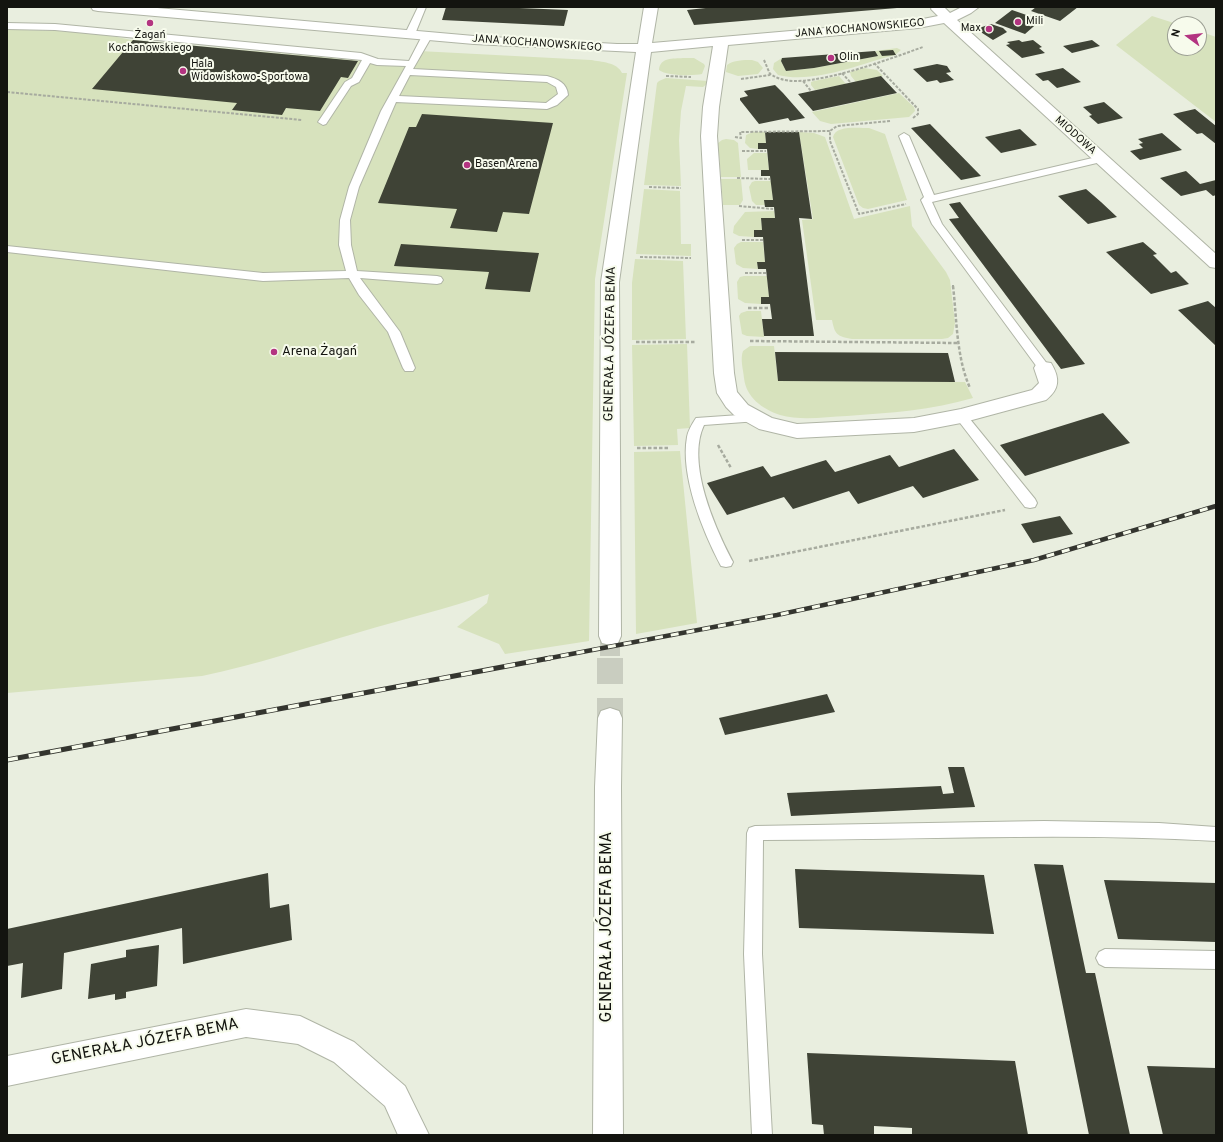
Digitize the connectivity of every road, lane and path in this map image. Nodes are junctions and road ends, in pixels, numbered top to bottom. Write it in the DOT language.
graph roads {
  1 [pos="98,7"];
  2 [pos="422,7"];
  3 [pos="651,7"];
  4 [pos="972,7"];
  5 [pos="127,8"];
  6 [pos="941,12"];
  7 [pos="7,26"];
  8 [pos="410,34"];
  9 [pos="427,36"];
  10 [pos="721,42"];
  11 [pos="925,46"];
  12 [pos="644,48"];
  13 [pos="368,58"];
  14 [pos="764,58"];
  15 [pos="874,63"];
  16 [pos="410,68"];
  17 [pos="842,73"];
  18 [pos="770,75"];
  19 [pos="663,76"];
  20 [pos="692,77"];
  21 [pos="738,79"];
  22 [pos="802,81"];
  23 [pos="851,83"];
  24 [pos="812,91"];
  25 [pos="7,92"];
  26 [pos="393,100"];
  27 [pos="911,118"];
  28 [pos="895,121"];
  29 [pos="324,122"];
  30 [pos="881,122"];
  31 [pos="884,127"];
  32 [pos="830,132"];
  33 [pos="729,136"];
  34 [pos="904,136"];
  35 [pos="742,151"];
  36 [pos="766,151"];
  37 [pos="1101,159"];
  38 [pos="711,178"];
  39 [pos="770,179"];
  40 [pos="664,188"];
  41 [pos="681,188"];
  42 [pos="928,199"];
  43 [pos="713,206"];
  44 [pos="774,209"];
  45 [pos="735,240"];
  46 [pos="763,240"];
  47 [pos="7,249"];
  48 [pos="639,256"];
  49 [pos="663,258"];
  50 [pos="1216,263"];
  51 [pos="738,273"];
  52 [pos="767,273"];
  53 [pos="352,274"];
  54 [pos="437,280"];
  55 [pos="953,282"];
  56 [pos="740,308"];
  57 [pos="770,308"];
  58 [pos="744,341"];
  59 [pos="629,342"];
  60 [pos="671,342"];
  61 [pos="959,343"];
  62 [pos="409,368"];
  63 [pos="1044,368"];
  64 [pos="974,394"];
  65 [pos="961,416"];
  66 [pos="754,418"];
  67 [pos="718,445"];
  68 [pos="630,448"];
  69 [pos="672,448"];
  70 [pos="731,468"];
  71 [pos="1030,503"];
  72 [pos="1006,510"];
  73 [pos="726,562"];
  74 [pos="610,636"];
  75 [pos="610,718"];
  76 [pos="1216,834"];
  77 [pos="1104,958"];
  78 [pos="1216,960"];
  79 [pos="12,1075"];
  80 [pos="414,1135"];
  81 [pos="608,1135"];
  82 [pos="762,1135"];
  1 -- 5 [label="street, JANA KOCHANOWSKIEGO"];
  2 -- 8 [label="lane"];
  3 -- 12 [label="street, GENERAŁA JÓZEFA BEMA"];
  4 -- 6 [label="street, JANA KOCHANOWSKIEGO"];
  5 -- 8 [label="street, JANA KOCHANOWSKIEGO"];
  6 -- 10 [label="street, JANA KOCHANOWSKIEGO"];
  6 -- 37 [label="street, MIODOWA"];
  7 -- 13 [label="lane"];
  8 -- 9 [label="street, JANA KOCHANOWSKIEGO"];
  9 -- 12 [label="street, JANA KOCHANOWSKIEGO"];
  9 -- 16 [label="lane"];
  10 -- 12 [label="street, JANA KOCHANOWSKIEGO"];
  10 -- 38 [label="street"];
  11 -- 15 [label="path"];
  12 -- 74 [label="street, GENERAŁA JÓZEFA BEMA"];
  13 -- 16 [label="lane"];
  13 -- 29 [label="lane"];
  14 -- 18 [label="path"];
  15 -- 17 [label="path"];
  15 -- 27 [label="path"];
  16 -- 26 [label="lane"];
  16 -- 26 [label="lane"];
  17 -- 22 [label="path"];
  17 -- 23 [label="path"];
  18 -- 21 [label="path"];
  18 -- 22 [label="path"];
  19 -- 20 [label="path"];
  22 -- 24 [label="path"];
  25 -- 29 [label="path"];
  26 -- 53 [label="lane"];
  28 -- 30 [label="path"];
  30 -- 31 [label="path"];
  30 -- 32 [label="path"];
  32 -- 33 [label="path"];
  32 -- 42 [label="path"];
  34 -- 42 [label="lane"];
  35 -- 36 [label="path"];
  37 -- 42 [label="lane"];
  37 -- 50 [label="street, MIODOWA"];
  38 -- 39 [label="path"];
  38 -- 43 [label="street"];
  40 -- 41 [label="path"];
  42 -- 63 [label="lane"];
  43 -- 44 [label="path"];
  43 -- 66 [label="street"];
  45 -- 46 [label="path"];
  47 -- 53 [label="lane"];
  48 -- 49 [label="path"];
  51 -- 52 [label="path"];
  53 -- 54 [label="lane"];
  53 -- 62 [label="lane"];
  55 -- 61 [label="path"];
  56 -- 57 [label="path"];
  58 -- 61 [label="path"];
  59 -- 60 [label="path"];
  61 -- 64 [label="path"];
  63 -- 65 [label="street"];
  65 -- 66 [label="street"];
  65 -- 71 [label="lane"];
  66 -- 73 [label="lane"];
  67 -- 70 [label="path"];
  68 -- 69 [label="path"];
  72 -- 73 [label="path"];
  75 -- 81 [label="street, GENERAŁA JÓZEFA BEMA"];
  76 -- 82 [label="lane"];
  77 -- 78 [label="lane"];
  79 -- 80 [label="street, GENERAŁA JÓZEFA BEMA"];
}
